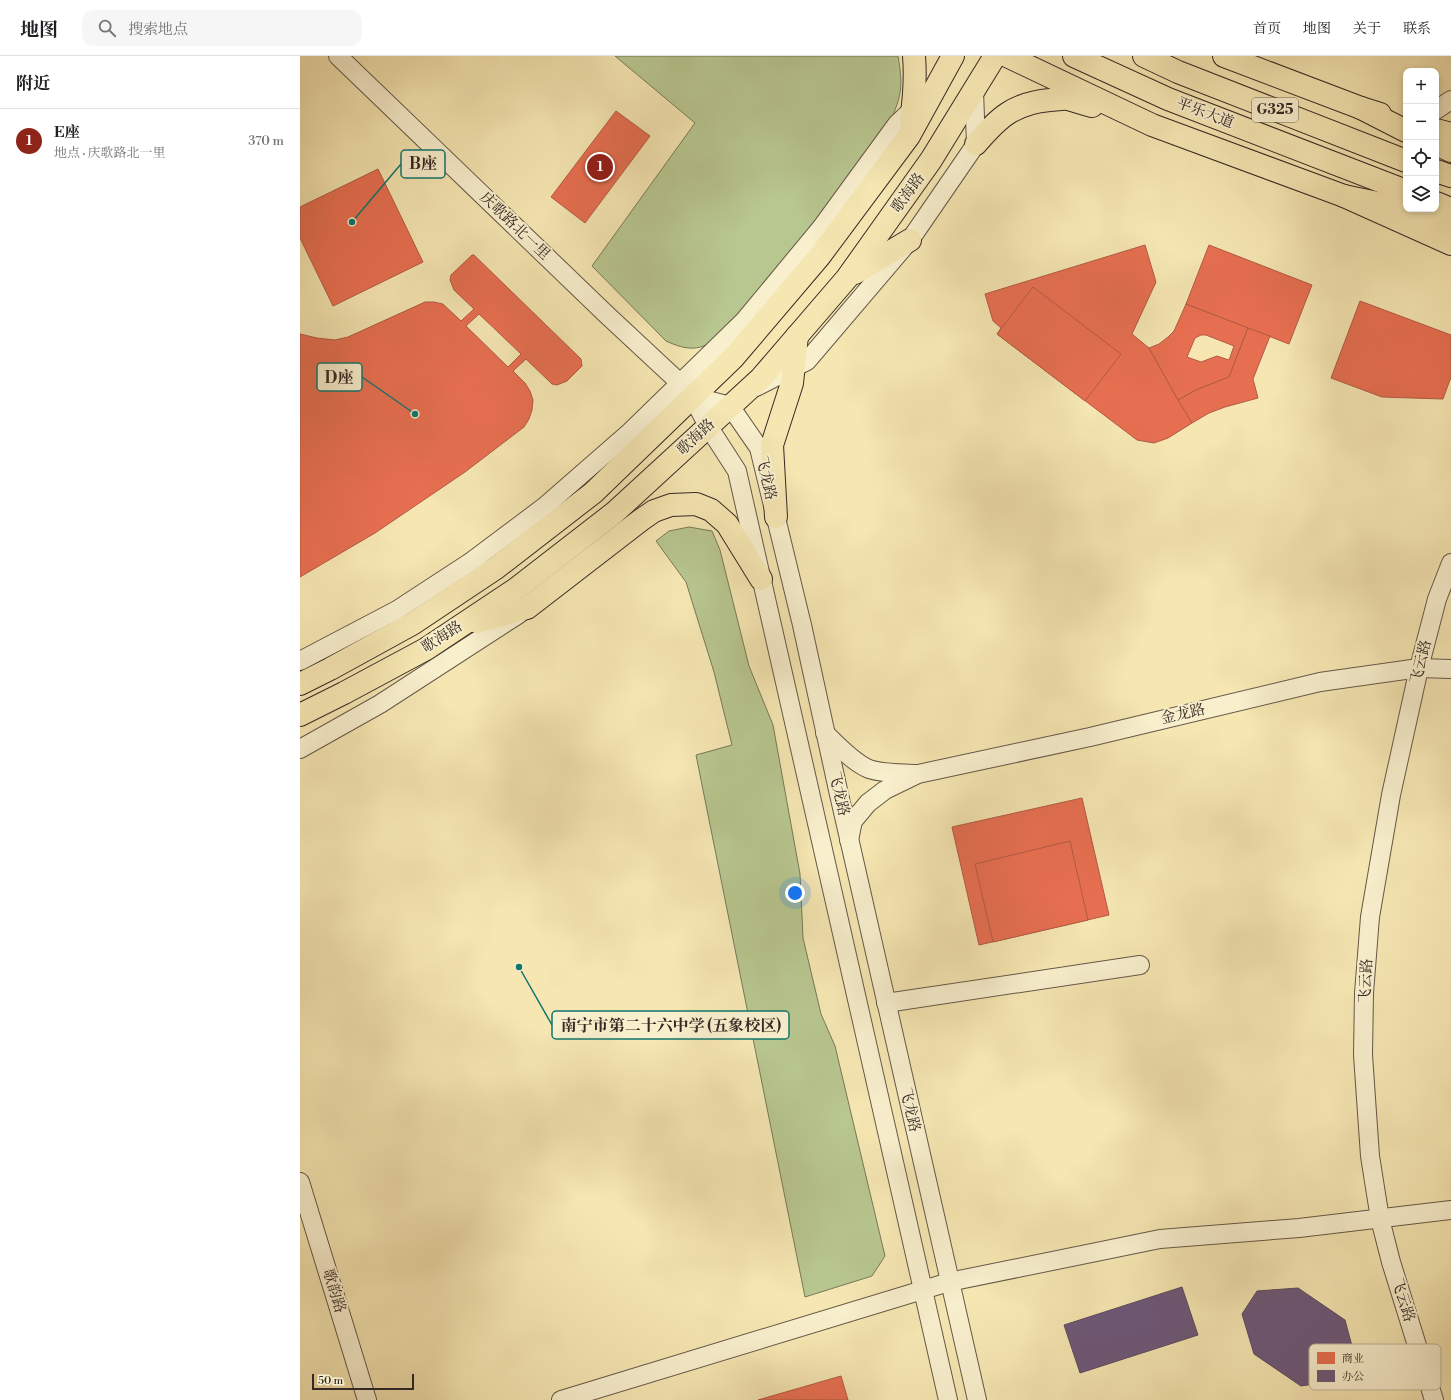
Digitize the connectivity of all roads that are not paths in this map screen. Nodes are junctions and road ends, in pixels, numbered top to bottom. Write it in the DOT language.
graph roads {
  1 [pos="338,56"];
  2 [pos="914,56"];
  3 [pos="954,56"];
  4 [pos="995,56"];
  5 [pos="1007,56"];
  6 [pos="1074,56"];
  7 [pos="1144,56"];
  8 [pos="1224,56"];
  9 [pos="936,87"];
  10 [pos="974,90"];
  11 [pos="1451,100"];
  12 [pos="1439,108"];
  13 [pos="913,109"];
  14 [pos="1138,118"];
  15 [pos="1403,122"];
  16 [pos="1439,131"];
  17 [pos="1451,134"];
  18 [pos="909,136"];
  19 [pos="976,144"];
  20 [pos="1439,145"];
  21 [pos="1451,151"];
  22 [pos="1403,160"];
  23 [pos="1439,172"];
  24 [pos="1451,176"];
  25 [pos="1403,190"];
  26 [pos="1344,196"];
  27 [pos="1439,204"];
  28 [pos="1403,208"];
  29 [pos="1451,209"];
  30 [pos="1416,212"];
  31 [pos="1451,224"];
  32 [pos="910,240"];
  33 [pos="1451,244"];
  34 [pos="847,278"];
  35 [pos="797,336"];
  36 [pos="794,368"];
  37 [pos="686,390"];
  38 [pos="736,400"];
  39 [pos="708,426"];
  40 [pos="776,517"];
  41 [pos="1451,563"];
  42 [pos="761,578"];
  43 [pos="528,608"];
  44 [pos="459,627"];
  45 [pos="300,661"];
  46 [pos="1419,668"];
  47 [pos="1451,669"];
  48 [pos="300,684"];
  49 [pos="300,715"];
  50 [pos="825,733"];
  51 [pos="300,749"];
  52 [pos="918,774"];
  53 [pos="849,840"];
  54 [pos="1140,965"];
  55 [pos="886,1003"];
  56 [pos="300,1182"];
  57 [pos="1451,1210"];
  58 [pos="1380,1219"];
  59 [pos="949,1282"];
  60 [pos="922,1290"];
  61 [pos="1417,1344"];
  62 [pos="1431,1390"];
  63 [pos="367,1400"];
  64 [pos="561,1400"];
  65 [pos="948,1400"];
  66 [pos="976,1400"];
  67 [pos="1434,1400"];
  1 -- 37 [label="street, 庆歌路北一里"];
  2 -- 13 [label="main road"];
  3 -- 9 [label="main road, 歌海路"];
  4 -- 10 [label="main road, 歌海路"];
  5 -- 14 [label="main road"];
  6 -- 25 [label="main road, 平乐大道"];
  7 -- 22 [label="main road, 平乐大道 / G325"];
  8 -- 15 [label="main road"];
  9 -- 13 [label="street"];
  9 -- 18 [label="main road, 歌海路"];
  10 -- 19 [label="street"];
  10 -- 34 [label="main road, 歌海路"];
  11 -- 12 [label="street"];
  13 -- 18 [label="main road"];
  13 -- 37 [label="street"];
  14 -- 19 [label="main road"];
  14 -- 26 [label="main road"];
  16 -- 17 [label="main road"];
  18 -- 37 [label="main road, 歌海路"];
  19 -- 32 [label="street"];
  20 -- 21 [label="main road"];
  23 -- 24 [label="main road"];
  26 -- 28 [label="main road"];
  26 -- 33 [label="main road"];
  27 -- 29 [label="main road"];
  30 -- 31 [label="main road"];
  32 -- 34 [label="main road"];
  32 -- 36 [label="street"];
  34 -- 35 [label="main road, 歌海路"];
  35 -- 36 [label="main road"];
  35 -- 38 [label="main road, 歌海路"];
  36 -- 38 [label="street"];
  36 -- 40 [label="main road"];
  37 -- 38 [label="street"];
  37 -- 39 [label="street, 飞龙路"];
  37 -- 45 [label="street"];
  37 -- 48 [label="main road, 歌海路"];
  38 -- 39 [label="main road, 歌海路"];
  38 -- 40 [label="street, 飞龙路"];
  39 -- 42 [label="street, 飞龙路"];
  39 -- 44 [label="main road, 歌海路"];
  40 -- 50 [label="street, 飞龙路"];
  41 -- 46 [label="street, 飞云路"];
  42 -- 43 [label="main road"];
  42 -- 60 [label="street, 飞龙路"];
  43 -- 44 [label="main road"];
  43 -- 51 [label="street"];
  44 -- 49 [label="main road, 歌海路"];
  46 -- 47 [label="street, 金龙路"];
  46 -- 52 [label="street, 金龙路"];
  46 -- 58 [label="street, 飞云路"];
  50 -- 52 [label="street, 金龙路"];
  50 -- 53 [label="street, 飞龙路"];
  52 -- 53 [label="street, 金龙路"];
  53 -- 55 [label="street, 飞龙路"];
  54 -- 55 [label="street"];
  55 -- 59 [label="street, 飞龙路"];
  56 -- 63 [label="street, 歌韵路"];
  57 -- 58 [label="street"];
  58 -- 59 [label="street"];
  58 -- 61 [label="street, 飞云路"];
  59 -- 60 [label="street"];
  59 -- 66 [label="street, 飞龙路"];
  60 -- 64 [label="street"];
  60 -- 65 [label="street, 飞龙路"];
  62 -- 67 [label="street, 飞云路"];
}
